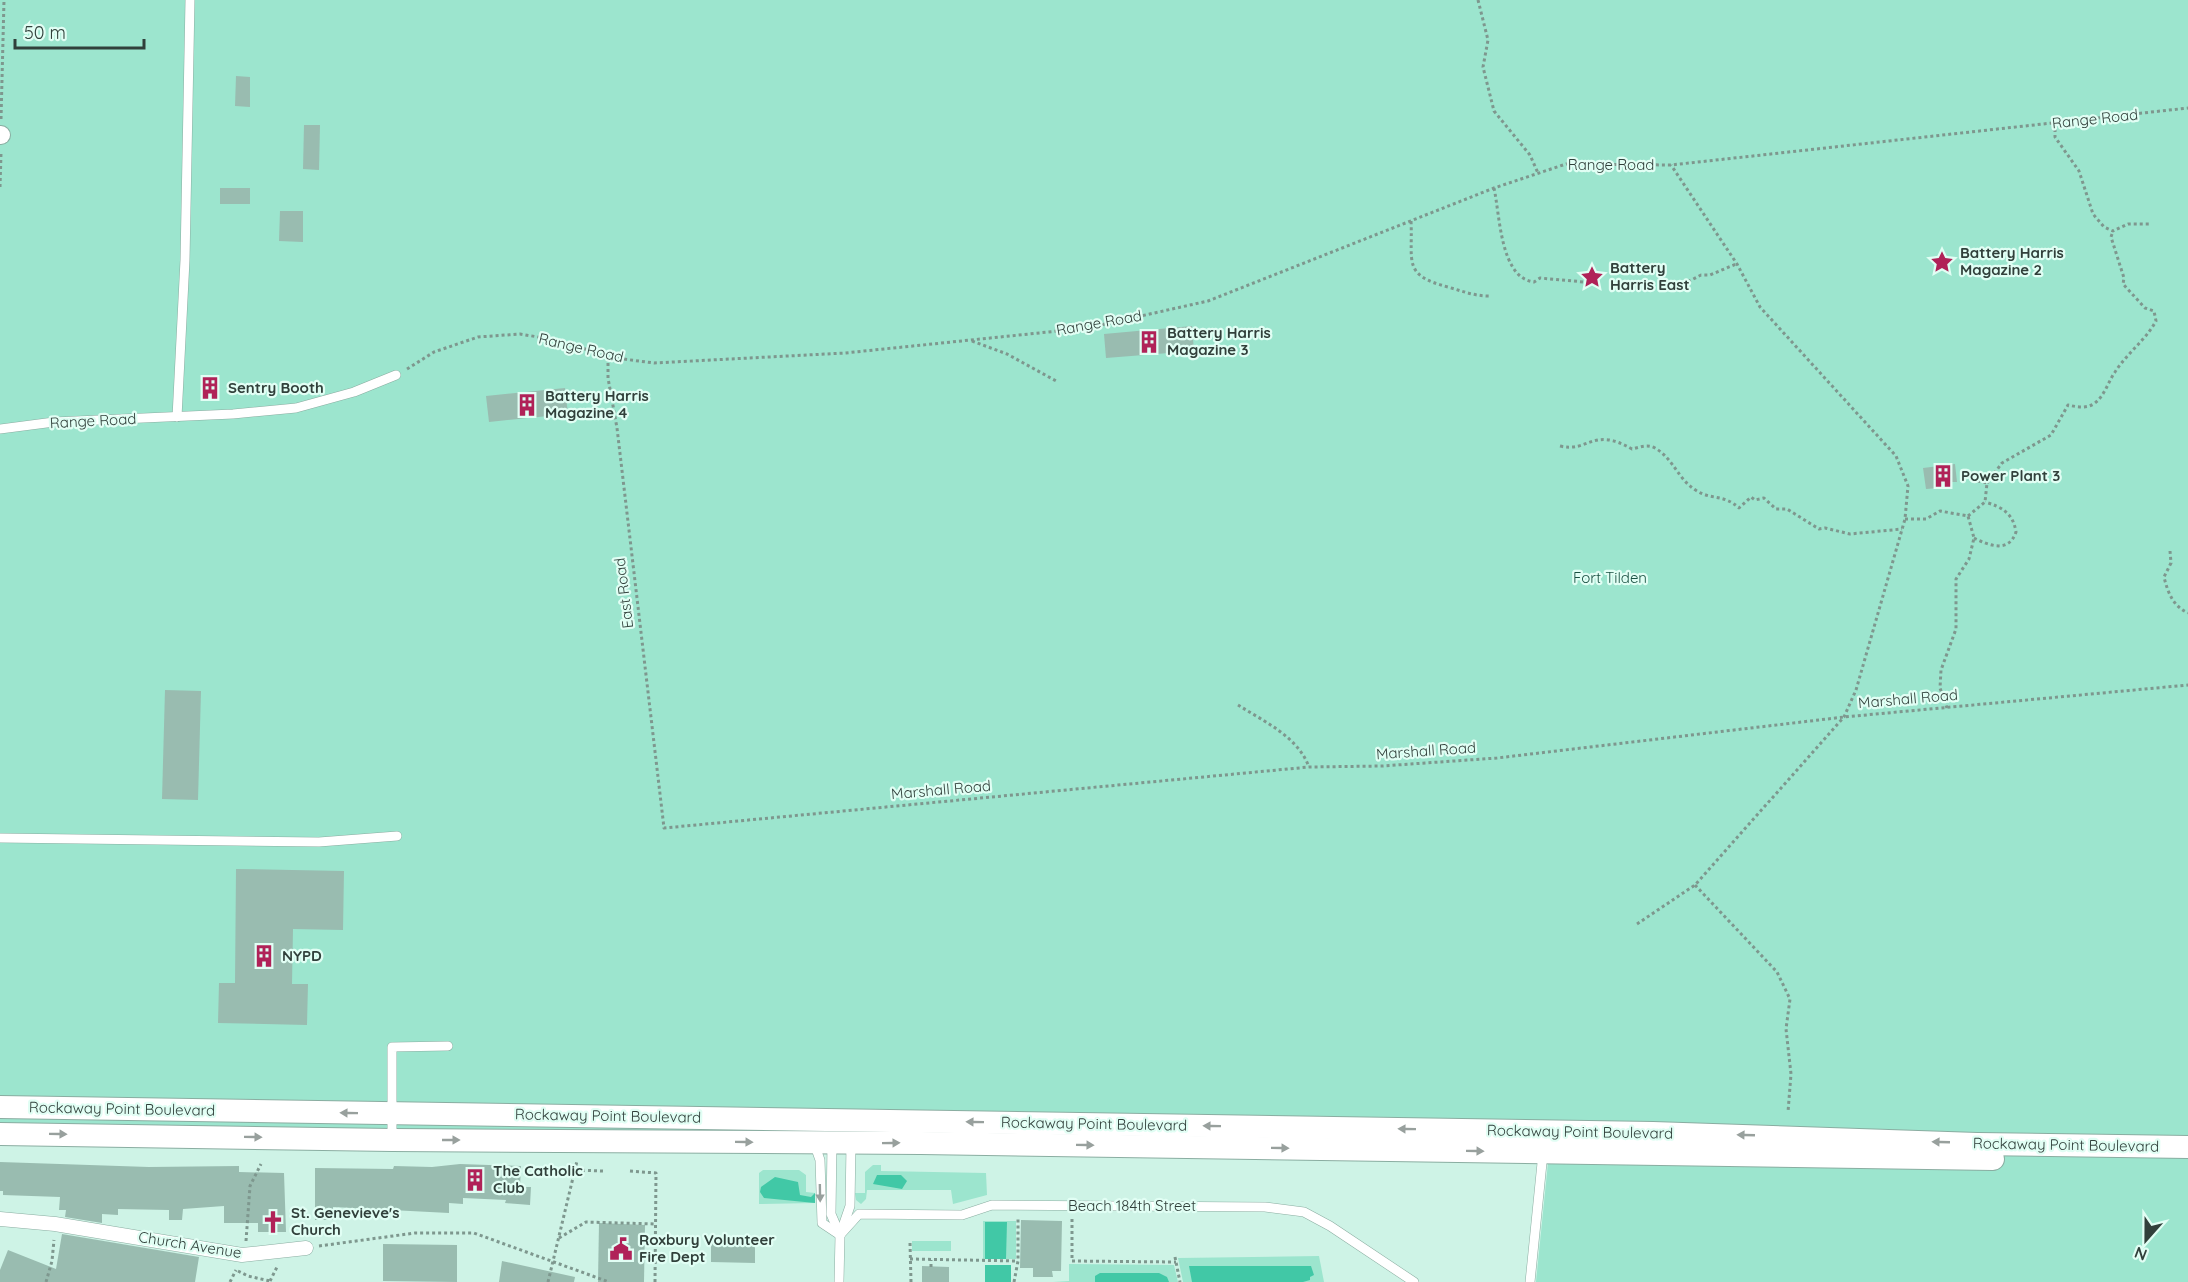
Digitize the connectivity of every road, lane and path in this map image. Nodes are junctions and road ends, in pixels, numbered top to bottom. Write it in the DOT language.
graph roads {
  1 [pos="4,0"];
  2 [pos="190,0"];
  3 [pos="1478,0"];
  4 [pos="2188,108"];
  5 [pos="2055,123"];
  6 [pos="1,135"];
  7 [pos="1671,165"];
  8 [pos="1538,173"];
  9 [pos="0,187"];
  10 [pos="1494,188"];
  11 [pos="1411,221"];
  12 [pos="2149,224"];
  13 [pos="2113,231"];
  14 [pos="1737,264"];
  15 [pos="1592,277"];
  16 [pos="1672,290"];
  17 [pos="1489,296"];
  18 [pos="970,340"];
  19 [pos="608,357"];
  20 [pos="396,375"];
  21 [pos="1058,382"];
  22 [pos="177,417"];
  23 [pos="0,429"];
  24 [pos="1560,446"];
  25 [pos="1970,479"];
  26 [pos="1987,483"];
  27 [pos="1985,502"];
  28 [pos="1968,516"];
  29 [pos="1905,519"];
  30 [pos="1902,529"];
  31 [pos="1974,538"];
  32 [pos="2170,551"];
  33 [pos="2188,614"];
  34 [pos="2188,685"];
  35 [pos="1238,705"];
  36 [pos="1947,708"];
  37 [pos="1844,717"];
  38 [pos="1309,767"];
  39 [pos="663,828"];
  40 [pos="398,836"];
  41 [pos="0,837"];
  42 [pos="1695,885"];
  43 [pos="1637,924"];
  44 [pos="448,1046"];
  45 [pos="0,1107"];
  46 [pos="393,1113"];
  47 [pos="1788,1113"];
  48 [pos="623,1117"];
  49 [pos="703,1118"];
  50 [pos="305,1125"];
  51 [pos="0,1134"];
  52 [pos="837,1134"];
  53 [pos="392,1140"];
  54 [pos="622,1140"];
  55 [pos="703,1141"];
  56 [pos="1507,1141"];
  57 [pos="2188,1147"];
  58 [pos="1543,1153"];
  59 [pos="576,1158"];
  60 [pos="2188,1162"];
  61 [pos="261,1164"];
  62 [pos="576,1170"];
  63 [pos="603,1171"];
  64 [pos="630,1171"];
  65 [pos="0,1219"];
  66 [pos="1007,1219"];
  67 [pos="1018,1219"];
  68 [pos="1029,1219"];
  69 [pos="1062,1219"];
  70 [pos="55,1224"];
  71 [pos="655,1224"];
  72 [pos="840,1235"];
  73 [pos="559,1238"];
  74 [pos="910,1243"];
  75 [pos="306,1248"];
  76 [pos="242,1255"];
  77 [pos="1175,1257"];
  78 [pos="910,1259"];
  79 [pos="931,1260"];
  80 [pos="1018,1261"];
  81 [pos="553,1262"];
  82 [pos="1176,1262"];
  83 [pos="931,1267"];
  84 [pos="46,1282"];
  85 [pos="548,1282"];
  86 [pos="609,1282"];
  87 [pos="655,1282"];
  88 [pos="839,1282"];
  89 [pos="911,1282"];
  90 [pos="1014,1282"];
  91 [pos="1180,1282"];
  92 [pos="1414,1282"];
  93 [pos="1530,1282"];
  1 -- 6 [label="path"];
  2 -- 22 [label="lane"];
  3 -- 8 [label="path"];
  4 -- 5 [label="path, Range Road"];
  5 -- 7 [label="path, Range Road"];
  5 -- 13 [label="path"];
  6 -- 9 [label="path"];
  7 -- 8 [label="path, Range Road"];
  7 -- 14 [label="path"];
  8 -- 10 [label="path, Range Road"];
  10 -- 11 [label="path, Range Road"];
  10 -- 15 [label="path"];
  11 -- 17 [label="path"];
  11 -- 18 [label="path, Range Road"];
  12 -- 13 [label="path"];
  13 -- 26 [label="path"];
  14 -- 16 [label="path"];
  14 -- 29 [label="path"];
  18 -- 19 [label="path, Range Road"];
  18 -- 21 [label="path"];
  19 -- 20 [label="path, Range Road"];
  19 -- 39 [label="path, East Road"];
  20 -- 22 [label="lane, Range Road"];
  22 -- 23 [label="lane, Range Road"];
  24 -- 30 [label="path"];
  25 -- 26 [label="path"];
  26 -- 27 [label="path"];
  27 -- 28 [label="path"];
  27 -- 31 [label="path"];
  28 -- 29 [label="path"];
  28 -- 31 [label="path"];
  29 -- 30 [label="path"];
  30 -- 37 [label="path"];
  31 -- 36 [label="path"];
  32 -- 33 [label="path"];
  34 -- 36 [label="path, Marshall Road"];
  35 -- 38 [label="path"];
  36 -- 37 [label="path, Marshall Road"];
  37 -- 38 [label="path, Marshall Road"];
  37 -- 42 [label="path"];
  38 -- 39 [label="path, Marshall Road"];
  40 -- 41 [label="lane"];
  42 -- 43 [label="path"];
  42 -- 47 [label="path"];
  44 -- 46 [label="lane"];
  45 -- 50 [label="street, Rockaway Point Boulevard"];
  46 -- 48 [label="street, Rockaway Point Boulevard"];
  46 -- 50 [label="street, Rockaway Point Boulevard, one-way"];
  46 -- 53 [label="lane"];
  48 -- 49 [label="street, Rockaway Point Boulevard"];
  48 -- 54 [label="lane"];
  49 -- 52 [label="street, Rockaway Point Boulevard"];
  49 -- 55 [label="street"];
  51 -- 50 [label="street, Rockaway Point Boulevard, one-way"];
  50 -- 53 [label="street, Rockaway Point Boulevard"];
  55 -- 52 [label="street, Rockaway Point Boulevard, one-way"];
  52 -- 56 [label="street, Rockaway Point Boulevard"];
  52 -- 72 [label="lane"];
  52 -- 72 [label="lane"];
  52 -- 72 [label="lane, one-way"];
  53 -- 54 [label="street, Rockaway Point Boulevard, one-way"];
  54 -- 55 [label="street, Rockaway Point Boulevard"];
  57 -- 56 [label="street, Rockaway Point Boulevard, one-way"];
  56 -- 58 [label="street, Rockaway Point Boulevard"];
  58 -- 60 [label="street, Rockaway Point Boulevard"];
  58 -- 93 [label="lane"];
  59 -- 62 [label="path"];
  61 -- 76 [label="path"];
  62 -- 63 [label="path"];
  62 -- 73 [label="path"];
  64 -- 71 [label="path"];
  65 -- 70 [label="street, Church Avenue"];
  66 -- 67 [label="path"];
  67 -- 68 [label="path"];
  67 -- 80 [label="path"];
  69 -- 82 [label="path"];
  70 -- 76 [label="street, Church Avenue"];
  70 -- 84 [label="path"];
  71 -- 73 [label="path"];
  71 -- 87 [label="path"];
  72 -- 88 [label="lane"];
  72 -- 92 [label="lane, Beach 184th Street"];
  73 -- 81 [label="path"];
  74 -- 78 [label="path"];
  75 -- 76 [label="street, Church Avenue"];
  75 -- 81 [label="path"];
  77 -- 82 [label="path"];
  78 -- 79 [label="path"];
  78 -- 89 [label="path"];
  79 -- 80 [label="path"];
  79 -- 83 [label="path"];
  80 -- 90 [label="path"];
  81 -- 85 [label="path"];
  81 -- 86 [label="path"];
  82 -- 91 [label="path"];
}
